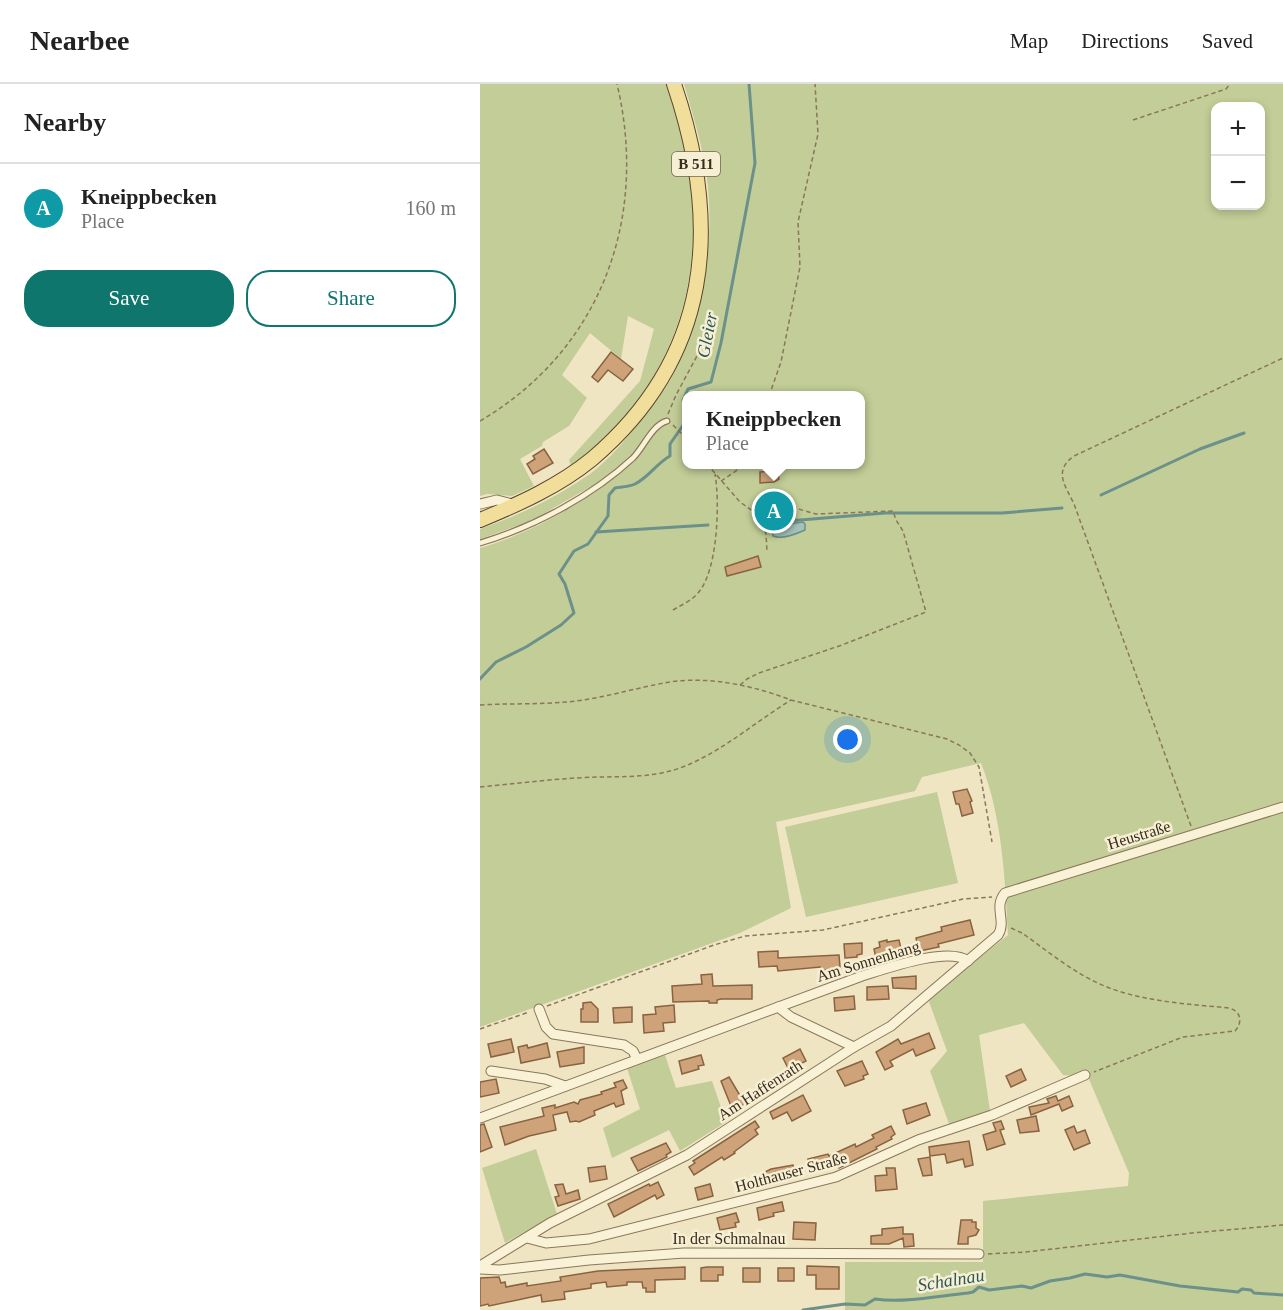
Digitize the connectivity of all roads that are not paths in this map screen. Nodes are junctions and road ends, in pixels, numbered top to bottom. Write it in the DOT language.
graph roads {
  1 [pos="674,84"];
  2 [pos="667,420"];
  3 [pos="480,504"];
  4 [pos="516,505"];
  5 [pos="480,520"];
  6 [pos="480,543"];
  7 [pos="1283,807"];
  8 [pos="1002,924"];
  9 [pos="968,961"];
  10 [pos="778,1007"];
  11 [pos="538,1009"];
  12 [pos="854,1047"];
  13 [pos="637,1059"];
  14 [pos="490,1071"];
  15 [pos="1085,1075"];
  16 [pos="566,1086"];
  17 [pos="480,1118"];
  18 [pos="527,1238"];
  19 [pos="979,1254"];
  20 [pos="480,1268"];
  1 -- 4 [label="main road, B 511"];
  2 -- 6 [label="lane"];
  3 -- 4 [label="street"];
  4 -- 5 [label="main road, B 511"];
  7 -- 8 [label="street, Heustraße"];
  8 -- 9 [label="street, Am Haffenrath"];
  9 -- 10 [label="street, Am Sonnenhang"];
  9 -- 12 [label="street, Am Haffenrath"];
  10 -- 12 [label="street"];
  10 -- 13 [label="street, Am Sonnenhang"];
  11 -- 13 [label="street"];
  12 -- 18 [label="street, Am Haffenrath"];
  13 -- 16 [label="street, Am Sonnenhang"];
  14 -- 16 [label="street"];
  15 -- 18 [label="street, Holthauser Straße"];
  16 -- 17 [label="street, Am Sonnenhang"];
  18 -- 20 [label="street, Am Haffenrath"];
  19 -- 20 [label="street, In der Schmalnau"];
}
